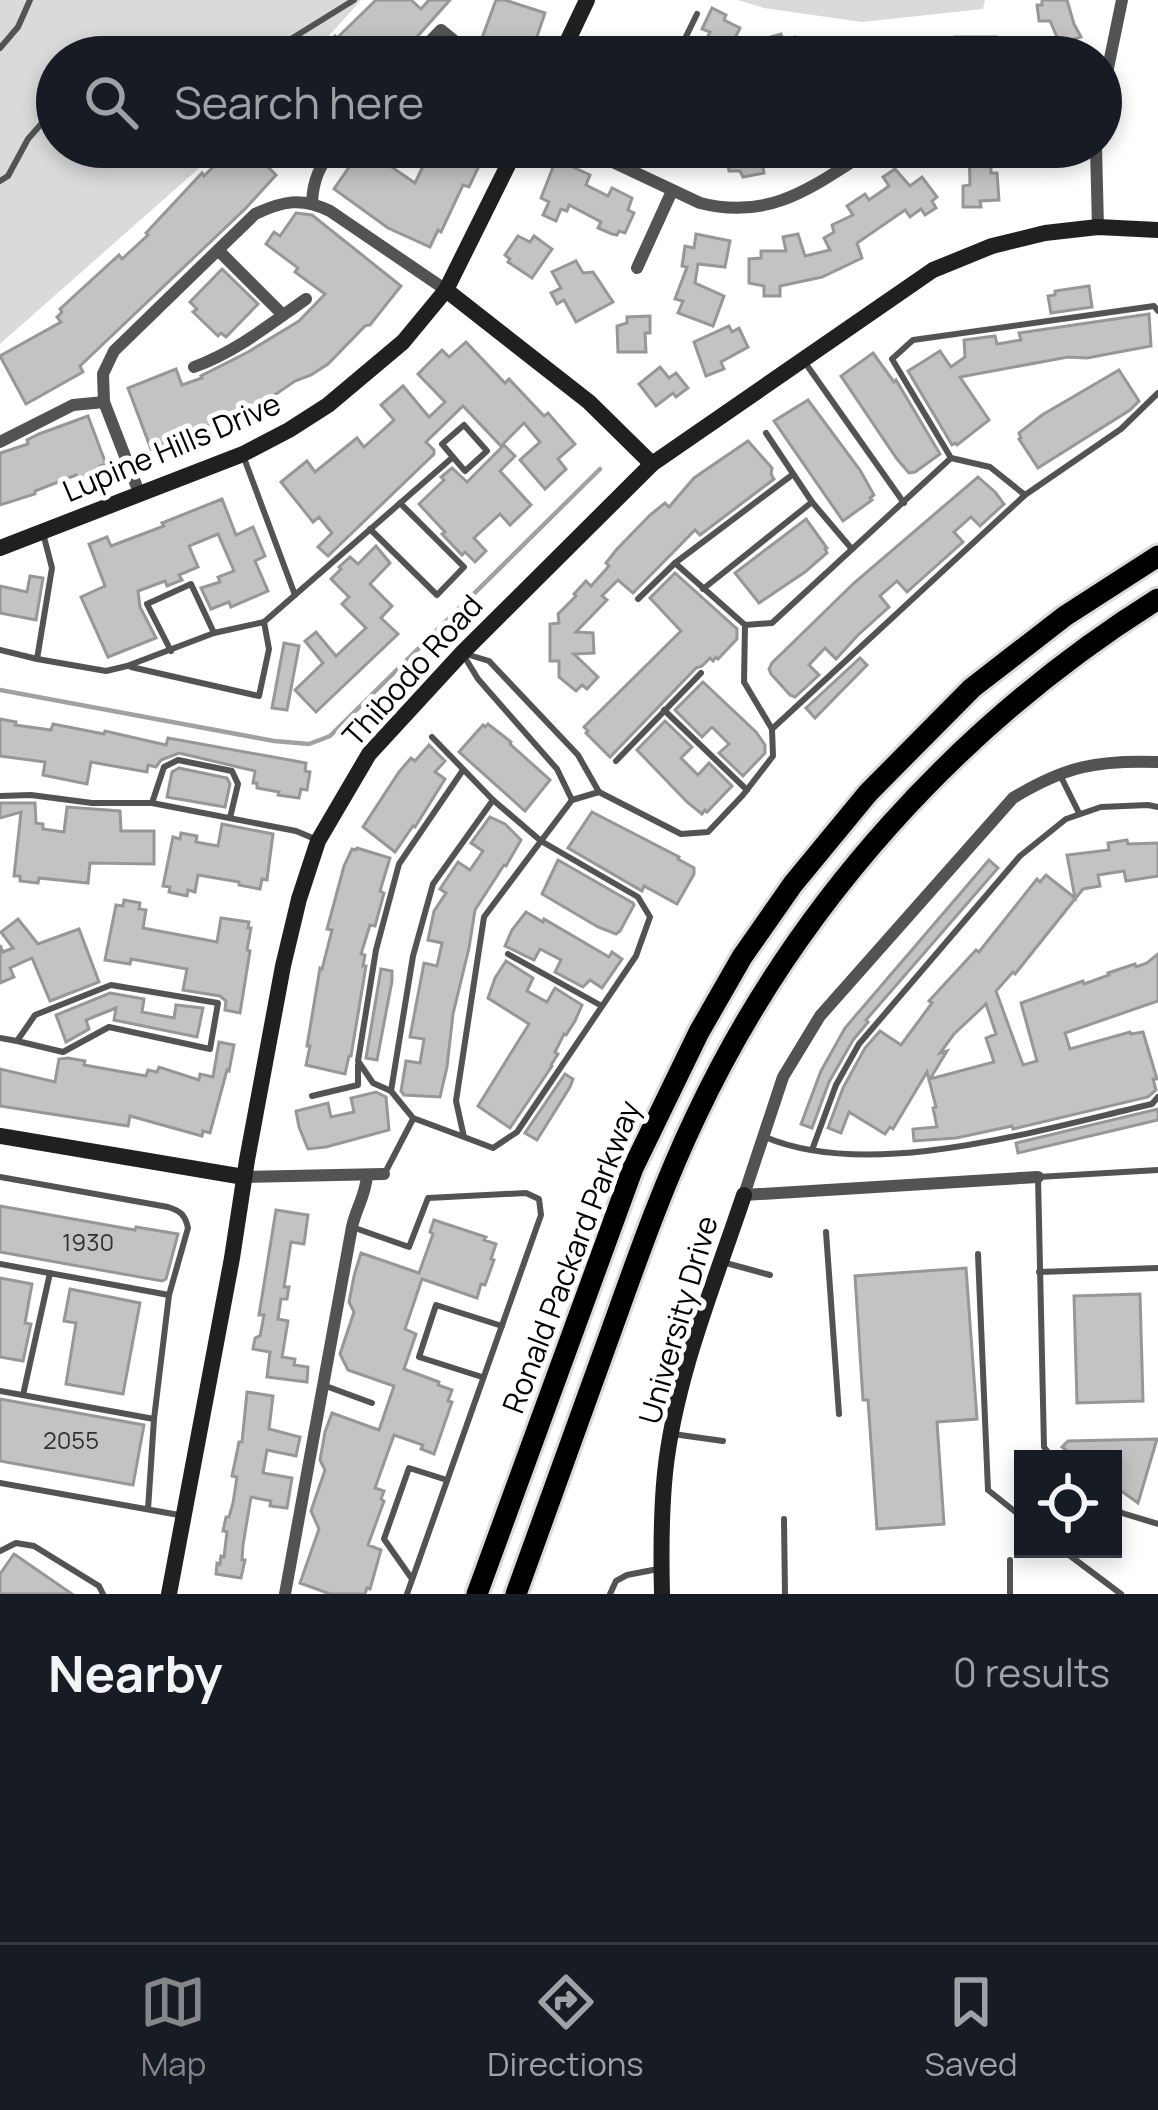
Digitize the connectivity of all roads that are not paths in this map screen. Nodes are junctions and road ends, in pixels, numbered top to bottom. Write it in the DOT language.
graph roads {
  1 [pos="30,0"];
  2 [pos="354,0"];
  3 [pos="587,0"];
  4 [pos="1122,0"];
  5 [pos="698,14"];
  6 [pos="296,36"];
  7 [pos="570,36"];
  8 [pos="687,36"];
  9 [pos="1115,36"];
  10 [pos="0,48"];
  11 [pos="36,130"];
  12 [pos="319,168"];
  13 [pos="507,168"];
  14 [pos="625,168"];
  15 [pos="841,168"];
  16 [pos="1097,168"];
  17 [pos="0,181"];
  18 [pos="673,191"];
  19 [pos="312,203"];
  20 [pos="1098,227"];
  21 [pos="1158,230"];
  22 [pos="220,251"];
  23 [pos="637,268"];
  24 [pos="446,290"];
  25 [pos="305,298"];
  26 [pos="1158,311"];
  27 [pos="283,315"];
  28 [pos="802,359"];
  29 [pos="194,367"];
  30 [pos="1158,393"];
  31 [pos="104,402"];
  32 [pos="766,433"];
  33 [pos="1,442"];
  34 [pos="243,454"];
  35 [pos="453,457"];
  36 [pos="951,458"];
  37 [pos="652,464"];
  38 [pos="792,475"];
  39 [pos="140,495"];
  40 [pos="1024,495"];
  41 [pos="812,502"];
  42 [pos="400,503"];
  43 [pos="904,503"];
  44 [pos="370,529"];
  45 [pos="43,533"];
  46 [pos="0,548"];
  47 [pos="851,548"];
  48 [pos="1158,556"];
  49 [pos="675,563"];
  50 [pos="703,589"];
  51 [pos="295,595"];
  52 [pos="638,599"];
  53 [pos="1158,599"];
  54 [pos="264,622"];
  55 [pos="745,625"];
  56 [pos="214,634"];
  57 [pos="0,650"];
  58 [pos="170,651"];
  59 [pos="462,653"];
  60 [pos="37,659"];
  61 [pos="127,666"];
  62 [pos="700,673"];
  63 [pos="664,710"];
  64 [pos="772,729"];
  65 [pos="432,737"];
  66 [pos="616,760"];
  67 [pos="1158,762"];
  68 [pos="463,770"];
  69 [pos="1060,773"];
  70 [pos="747,790"];
  71 [pos="599,791"];
  72 [pos="0,796"];
  73 [pos="493,800"];
  74 [pos="572,800"];
  75 [pos="152,803"];
  76 [pos="1158,807"];
  77 [pos="1079,814"];
  78 [pos="230,818"];
  79 [pos="318,841"];
  80 [pos="541,841"];
  81 [pos="508,954"];
  82 [pos="601,1005"];
  83 [pos="0,1038"];
  84 [pos="16,1041"];
  85 [pos="358,1061"];
  86 [pos="391,1091"];
  87 [pos="312,1096"];
  88 [pos="1158,1097"];
  89 [pos="413,1118"];
  90 [pos="0,1136"];
  91 [pos="763,1137"];
  92 [pos="464,1138"];
  93 [pos="812,1150"];
  94 [pos="1158,1170"];
  95 [pos="384,1174"];
  96 [pos="367,1175"];
  97 [pos="0,1177"];
  98 [pos="244,1177"];
  99 [pos="1038,1177"];
  100 [pos="744,1195"];
  101 [pos="352,1227"];
  102 [pos="826,1232"];
  103 [pos="978,1254"];
  104 [pos="722,1262"];
  105 [pos="0,1264"];
  106 [pos="1158,1268"];
  107 [pos="1040,1272"];
  108 [pos="50,1273"];
  109 [pos="770,1274"];
  110 [pos="170,1295"];
  111 [pos="502,1326"];
  112 [pos="483,1378"];
  113 [pos="323,1385"];
  114 [pos="0,1390"];
  115 [pos="23,1395"];
  116 [pos="372,1403"];
  117 [pos="839,1414"];
  118 [pos="154,1419"];
  119 [pos="673,1434"];
  120 [pos="723,1441"];
  121 [pos="1046,1450"];
  122 [pos="447,1480"];
  123 [pos="0,1483"];
  124 [pos="148,1509"];
  125 [pos="1014,1511"];
  126 [pos="1122,1513"];
  127 [pos="184,1516"];
  128 [pos="784,1519"];
  129 [pos="1158,1524"];
  130 [pos="0,1551"];
  131 [pos="1072,1558"];
  132 [pos="1010,1560"];
  133 [pos="662,1568"];
  134 [pos="412,1580"];
  135 [pos="103,1594"];
  136 [pos="169,1594"];
  137 [pos="285,1594"];
  138 [pos="406,1594"];
  139 [pos="477,1594"];
  140 [pos="516,1594"];
  141 [pos="610,1594"];
  142 [pos="662,1594"];
  143 [pos="785,1594"];
  144 [pos="1010,1594"];
  145 [pos="1121,1594"];
  1 -- 10 [label="lane"];
  2 -- 6 [label="lane"];
  3 -- 7 [label="street"];
  4 -- 9 [label="street"];
  5 -- 8 [label="lane"];
  11 -- 17 [label="lane"];
  12 -- 19 [label="street"];
  13 -- 24 [label="street, Lupine Hills Drive"];
  14 -- 18 [label="street"];
  15 -- 18 [label="street"];
  16 -- 20 [label="street"];
  18 -- 23 [label="street"];
  19 -- 22 [label="street"];
  19 -- 24 [label="street"];
  20 -- 21 [label="street, Thibodo Road"];
  20 -- 28 [label="street, Thibodo Road"];
  22 -- 27 [label="street"];
  22 -- 31 [label="street"];
  24 -- 34 [label="street, Lupine Hills Drive"];
  24 -- 37 [label="street"];
  25 -- 27 [label="street"];
  26 -- 36 [label="lane"];
  27 -- 29 [label="street"];
  28 -- 37 [label="street, Thibodo Road"];
  28 -- 43 [label="lane"];
  30 -- 40 [label="lane"];
  31 -- 33 [label="street"];
  31 -- 39 [label="street"];
  32 -- 38 [label="lane"];
  34 -- 39 [label="street, Lupine Hills Drive"];
  34 -- 51 [label="lane"];
  35 -- 35 [label="lane"];
  35 -- 42 [label="lane"];
  36 -- 40 [label="lane"];
  36 -- 43 [label="lane"];
  37 -- 59 [label="street, Thibodo Road"];
  38 -- 41 [label="lane"];
  38 -- 49 [label="lane"];
  39 -- 45 [label="street, Lupine Hills Drive"];
  40 -- 64 [label="lane"];
  41 -- 47 [label="lane"];
  41 -- 50 [label="lane"];
  42 -- 44 [label="lane"];
  42 -- 44 [label="lane"];
  43 -- 47 [label="lane"];
  44 -- 51 [label="lane"];
  45 -- 46 [label="street, Lupine Hills Drive"];
  45 -- 60 [label="lane"];
  47 -- 55 [label="lane"];
  48 -- 139 [label="highway, Ronald Packard Parkway"];
  49 -- 50 [label="lane"];
  49 -- 52 [label="lane"];
  50 -- 55 [label="lane"];
  51 -- 54 [label="lane"];
  53 -- 140 [label="highway, Ronald Packard Parkway"];
  54 -- 56 [label="lane"];
  54 -- 61 [label="lane"];
  55 -- 64 [label="lane"];
  56 -- 58 [label="lane"];
  56 -- 58 [label="lane"];
  57 -- 60 [label="lane"];
  58 -- 61 [label="lane"];
  59 -- 71 [label="lane"];
  59 -- 74 [label="lane"];
  59 -- 79 [label="street, Thibodo Road"];
  60 -- 61 [label="lane"];
  62 -- 63 [label="lane"];
  63 -- 66 [label="lane"];
  63 -- 70 [label="lane"];
  64 -- 70 [label="lane"];
  65 -- 68 [label="lane"];
  67 -- 69 [label="street, University Drive"];
  68 -- 73 [label="lane"];
  68 -- 85 [label="lane"];
  69 -- 77 [label="lane"];
  69 -- 91 [label="street, University Drive"];
  70 -- 71 [label="lane"];
  71 -- 74 [label="lane"];
  72 -- 75 [label="lane"];
  73 -- 80 [label="lane"];
  73 -- 86 [label="lane"];
  74 -- 80 [label="lane"];
  75 -- 78 [label="lane"];
  75 -- 78 [label="lane"];
  76 -- 77 [label="lane"];
  77 -- 93 [label="lane"];
  78 -- 79 [label="lane"];
  79 -- 98 [label="street, Thibodo Road"];
  80 -- 82 [label="lane"];
  80 -- 92 [label="lane"];
  81 -- 82 [label="lane"];
  82 -- 92 [label="lane"];
  83 -- 84 [label="lane"];
  84 -- 84 [label="lane"];
  85 -- 86 [label="lane"];
  85 -- 87 [label="lane"];
  86 -- 89 [label="lane"];
  88 -- 93 [label="lane"];
  89 -- 92 [label="lane"];
  89 -- 95 [label="lane"];
  90 -- 98 [label="street"];
  91 -- 93 [label="lane"];
  91 -- 100 [label="street, University Drive"];
  94 -- 99 [label="lane"];
  95 -- 96 [label="street"];
  96 -- 98 [label="street"];
  96 -- 101 [label="street"];
  97 -- 110 [label="lane"];
  98 -- 127 [label="street, Thibodo Road"];
  99 -- 100 [label="street"];
  99 -- 107 [label="lane"];
  100 -- 104 [label="street, University Drive"];
  101 -- 111 [label="lane"];
  101 -- 113 [label="street"];
  102 -- 117 [label="lane"];
  103 -- 125 [label="lane"];
  104 -- 109 [label="lane"];
  104 -- 119 [label="street, University Drive"];
  105 -- 108 [label="lane"];
  106 -- 107 [label="lane"];
  107 -- 121 [label="lane"];
  108 -- 110 [label="lane"];
  108 -- 115 [label="lane"];
  110 -- 118 [label="lane"];
  111 -- 112 [label="lane"];
  111 -- 112 [label="lane"];
  112 -- 122 [label="lane"];
  113 -- 116 [label="lane"];
  113 -- 137 [label="street"];
  114 -- 115 [label="lane"];
  115 -- 118 [label="lane"];
  118 -- 124 [label="lane"];
  119 -- 120 [label="lane"];
  119 -- 133 [label="street, University Drive"];
  122 -- 134 [label="lane"];
  122 -- 134 [label="lane"];
  123 -- 124 [label="lane"];
  124 -- 127 [label="lane"];
  126 -- 129 [label="lane"];
  127 -- 136 [label="street, Thibodo Road"];
  128 -- 143 [label="lane"];
  130 -- 135 [label="lane"];
  131 -- 145 [label="lane"];
  132 -- 144 [label="lane"];
  133 -- 141 [label="lane"];
  133 -- 142 [label="street, University Drive"];
  134 -- 138 [label="lane"];
}
